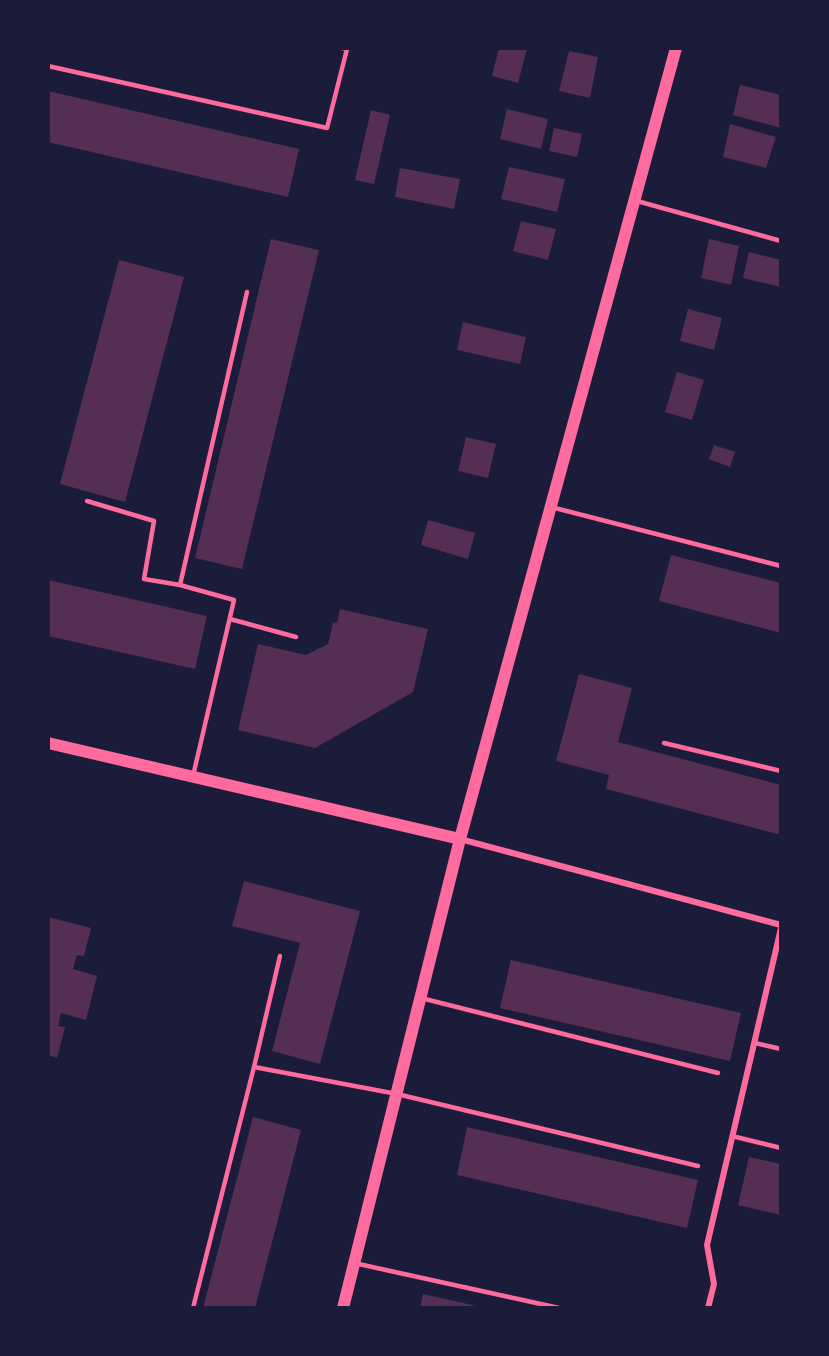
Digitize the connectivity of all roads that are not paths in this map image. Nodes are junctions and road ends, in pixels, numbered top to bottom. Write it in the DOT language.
graph roads {
  1 [pos="342,48"];
  2 [pos="676,48"];
  3 [pos="48,66"];
  4 [pos="634,201"];
  5 [pos="781,241"];
  6 [pos="247,292"];
  7 [pos="87,501"];
  8 [pos="551,507"];
  9 [pos="781,566"];
  10 [pos="180,585"];
  11 [pos="230,619"];
  12 [pos="296,637"];
  13 [pos="48,743"];
  14 [pos="664,743"];
  15 [pos="781,771"];
  16 [pos="193,776"];
  17 [pos="460,839"];
  18 [pos="781,927"];
  19 [pos="280,956"];
  20 [pos="421,998"];
  21 [pos="754,1043"];
  22 [pos="781,1049"];
  23 [pos="254,1066"];
  24 [pos="718,1073"];
  25 [pos="397,1094"];
  26 [pos="732,1136"];
  27 [pos="781,1148"];
  28 [pos="698,1166"];
  29 [pos="354,1263"];
  30 [pos="193,1308"];
  31 [pos="343,1308"];
  32 [pos="560,1308"];
  33 [pos="708,1308"];
  1 -- 3 [label="lane"];
  2 -- 4 [label="main road"];
  4 -- 5 [label="lane"];
  4 -- 8 [label="main road"];
  6 -- 10 [label="lane"];
  7 -- 10 [label="lane"];
  8 -- 9 [label="lane"];
  8 -- 17 [label="main road"];
  10 -- 11 [label="lane"];
  11 -- 12 [label="lane"];
  11 -- 16 [label="lane"];
  13 -- 16 [label="main road"];
  14 -- 15 [label="lane"];
  16 -- 17 [label="main road"];
  17 -- 18 [label="street"];
  17 -- 20 [label="main road"];
  18 -- 21 [label="street"];
  19 -- 23 [label="lane"];
  20 -- 24 [label="lane"];
  20 -- 25 [label="main road"];
  21 -- 22 [label="lane"];
  21 -- 26 [label="street"];
  23 -- 25 [label="lane"];
  23 -- 30 [label="lane"];
  25 -- 28 [label="lane"];
  25 -- 29 [label="main road"];
  26 -- 27 [label="lane"];
  26 -- 33 [label="street"];
  29 -- 31 [label="main road"];
  29 -- 32 [label="lane"];
}
